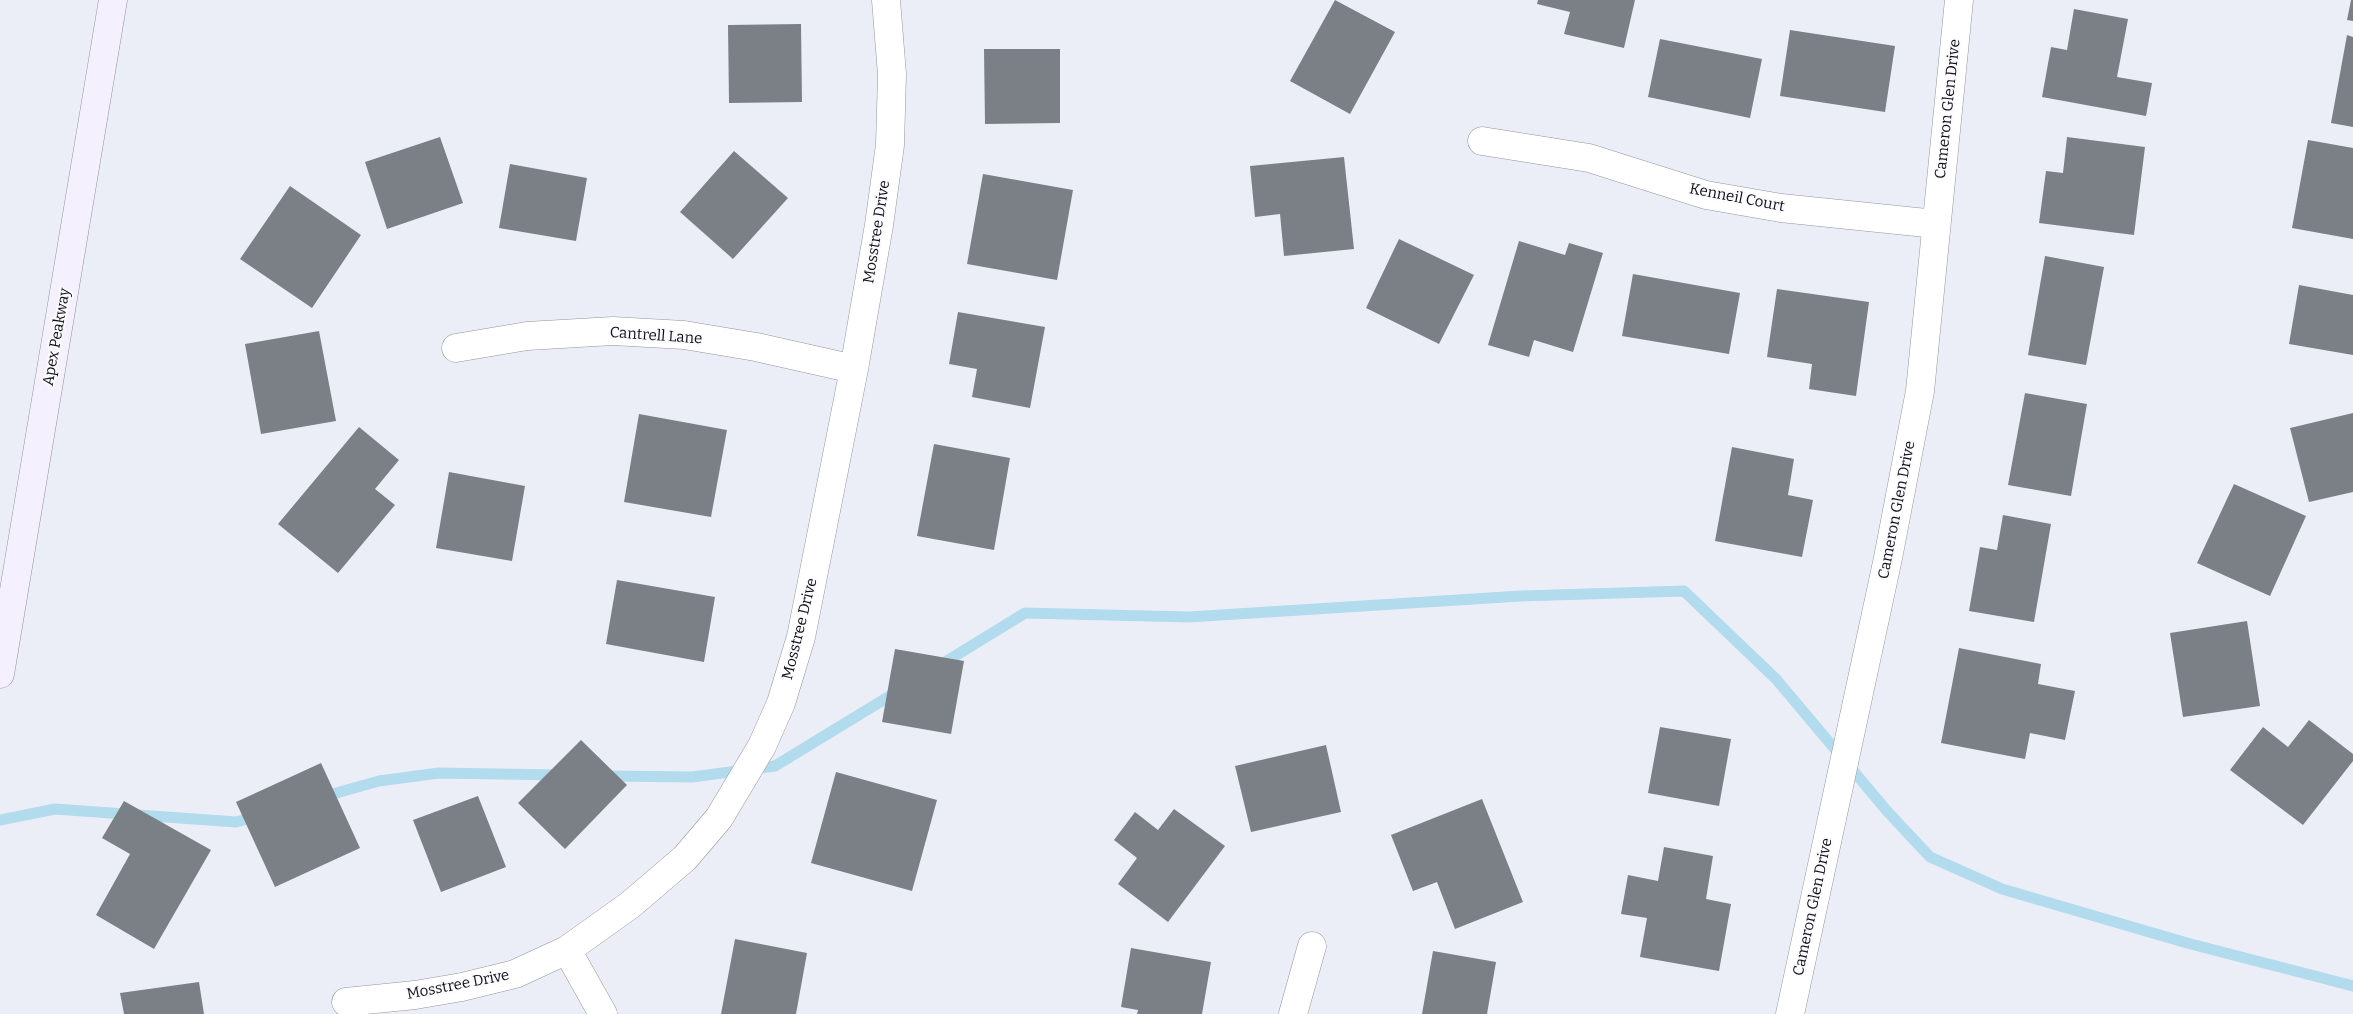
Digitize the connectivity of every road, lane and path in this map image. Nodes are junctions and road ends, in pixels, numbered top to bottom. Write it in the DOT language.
graph roads {
  1 [pos="113,0"];
  2 [pos="886,0"];
  3 [pos="1959,0"];
  4 [pos="1482,141"];
  5 [pos="1936,224"];
  6 [pos="456,348"];
  7 [pos="854,368"];
  8 [pos="0,674"];
  9 [pos="1312,946"];
  10 [pos="567,950"];
  11 [pos="346,1002"];
  12 [pos="602,1014"];
  13 [pos="1293,1014"];
  14 [pos="1790,1014"];
  1 -- 8 [label="main road, Apex Peakway"];
  2 -- 7 [label="street, Mosstree Drive"];
  3 -- 5 [label="street, Cameron Glen Drive"];
  4 -- 5 [label="street, Kenneil Court"];
  5 -- 14 [label="street, Cameron Glen Drive"];
  6 -- 7 [label="street, Cantrell Lane"];
  7 -- 10 [label="street, Mosstree Drive"];
  9 -- 13 [label="street"];
  10 -- 11 [label="street, Mosstree Drive"];
  10 -- 12 [label="street"];
}
